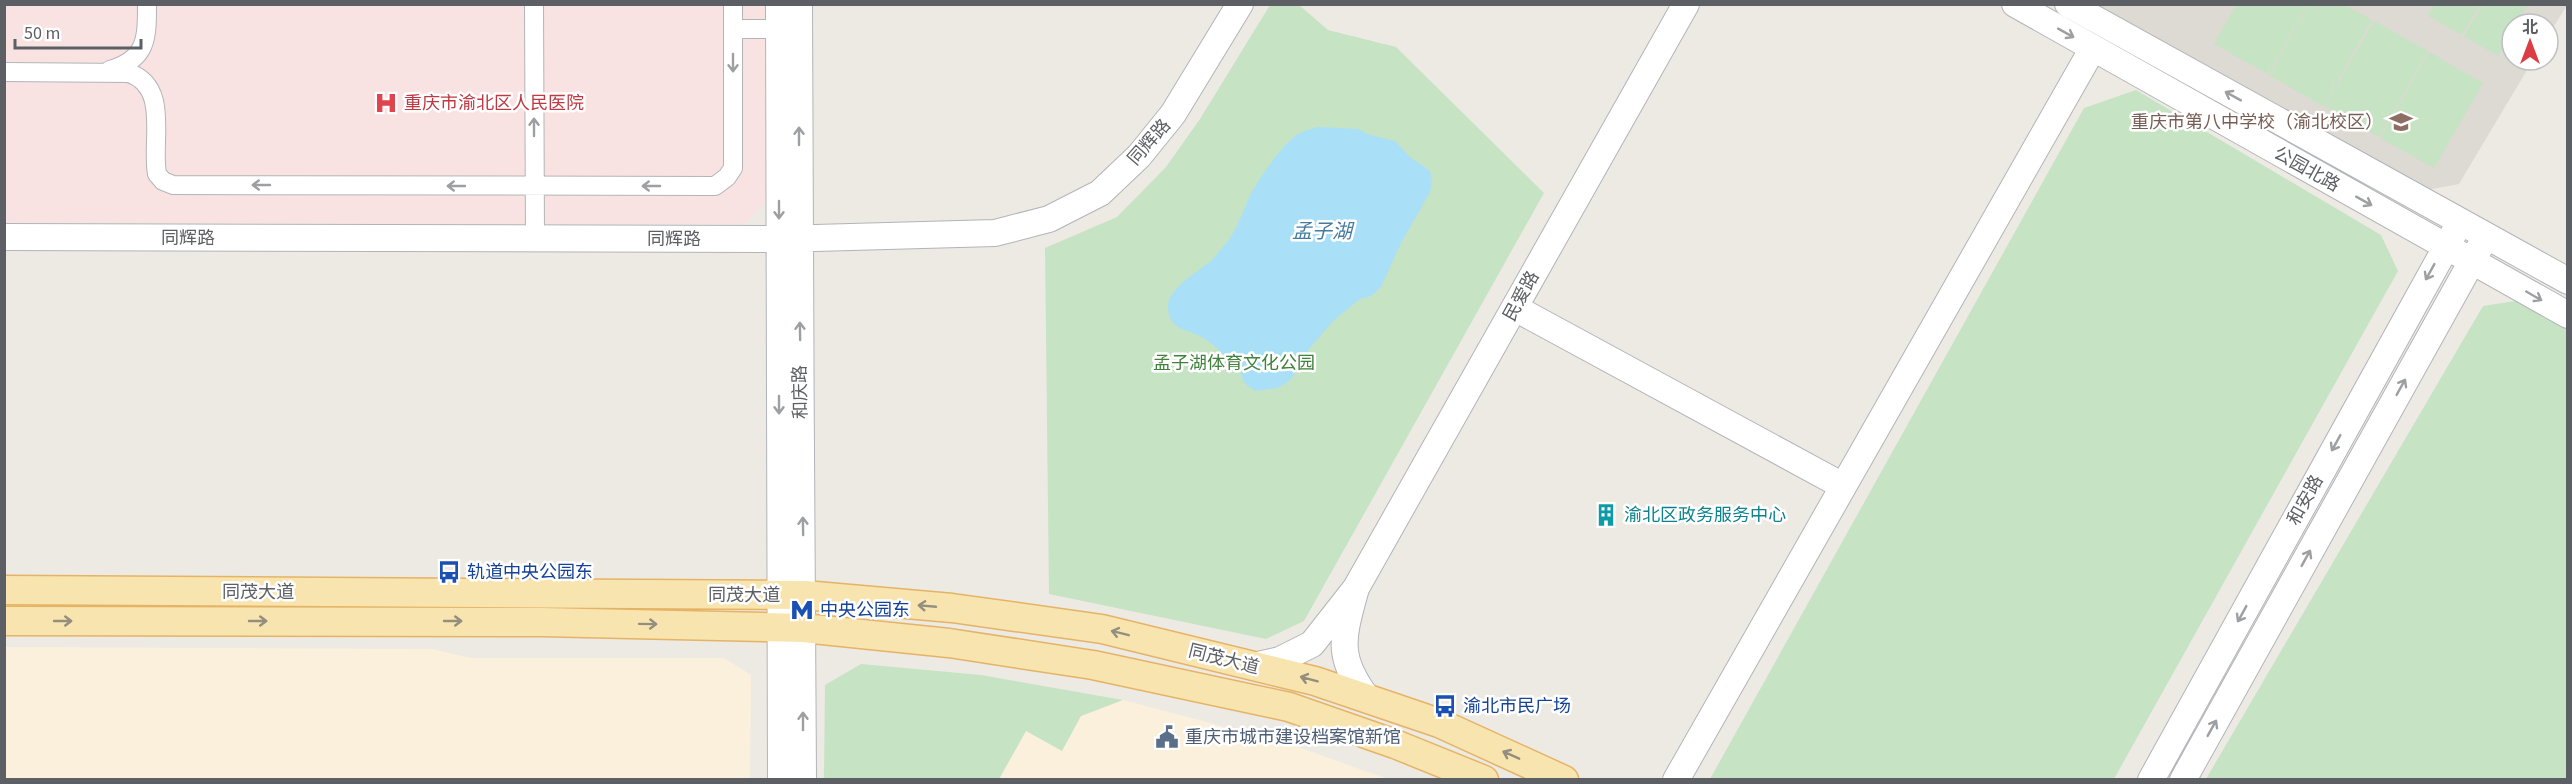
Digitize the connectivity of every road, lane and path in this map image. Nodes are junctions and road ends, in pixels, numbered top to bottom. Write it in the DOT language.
graph roads {
  1 [pos="147,4"];
  2 [pos="534,4"];
  3 [pos="733,4"];
  4 [pos="1240,4"];
  5 [pos="1686,4"];
  6 [pos="2015,4"];
  7 [pos="2068,4"];
  8 [pos="789,17"];
  9 [pos="733,29"];
  10 [pos="2092,48"];
  11 [pos="4,72"];
  12 [pos="101,73"];
  13 [pos="535,186"];
  14 [pos="2460,222"];
  15 [pos="2486,236"];
  16 [pos="4,237"];
  17 [pos="535,239"];
  18 [pos="789,239"];
  19 [pos="2445,246"];
  20 [pos="2472,261"];
  21 [pos="2568,281"];
  22 [pos="1515,308"];
  23 [pos="2568,315"];
  24 [pos="1843,486"];
  25 [pos="1356,588"];
  26 [pos="4,590"];
  27 [pos="791,596"];
  28 [pos="4,621"];
  29 [pos="791,628"];
  30 [pos="1254,666"];
  31 [pos="1367,698"];
  32 [pos="781,780"];
  33 [pos="802,780"];
  34 [pos="1484,780"];
  35 [pos="1564,780"];
  36 [pos="1676,780"];
  37 [pos="2151,780"];
  38 [pos="2183,780"];
  1 -- 12 [label="street"];
  13 -- 2 [label="street, one-way"];
  3 -- 9 [label="street"];
  4 -- 18 [label="street, 同辉路"];
  5 -- 22 [label="street, 民爱路"];
  6 -- 10 [label="street, 公园北路, one-way"];
  14 -- 7 [label="street, 公园北路, one-way"];
  8 -- 9 [label="street"];
  8 -- 18 [label="street, 和庆路"];
  9 -- 13 [label="street, one-way"];
  10 -- 19 [label="street, 公园北路, one-way"];
  10 -- 24 [label="street"];
  11 -- 12 [label="street"];
  13 -- 12 [label="street, one-way"];
  13 -- 17 [label="street"];
  14 -- 15 [label="street, 公园北路"];
  14 -- 19 [label="street, 和安路"];
  15 -- 20 [label="street, 和安路"];
  15 -- 21 [label="street, 公园北路"];
  16 -- 17 [label="street, 同辉路"];
  17 -- 18 [label="street, 同辉路"];
  18 -- 27 [label="street, 和庆路"];
  19 -- 20 [label="street, 公园北路"];
  19 -- 37 [label="street, 和安路, one-way"];
  20 -- 23 [label="street, 公园北路, one-way"];
  38 -- 20 [label="street, 和安路, one-way"];
  22 -- 24 [label="street"];
  22 -- 25 [label="street, 民爱路"];
  24 -- 36 [label="street"];
  25 -- 30 [label="street"];
  25 -- 31 [label="street"];
  26 -- 27 [label="main road, 同茂大道"];
  27 -- 29 [label="street, 和庆路"];
  30 -- 27 [label="main road, 同茂大道, one-way"];
  28 -- 29 [label="main road, 同茂大道, one-way"];
  29 -- 32 [label="street, 和庆路"];
  33 -- 29 [label="street, 和庆路, one-way"];
  29 -- 34 [label="main road, 同茂大道"];
  31 -- 30 [label="main road, 同茂大道, one-way"];
  35 -- 31 [label="main road, 同茂大道, one-way"];
}
